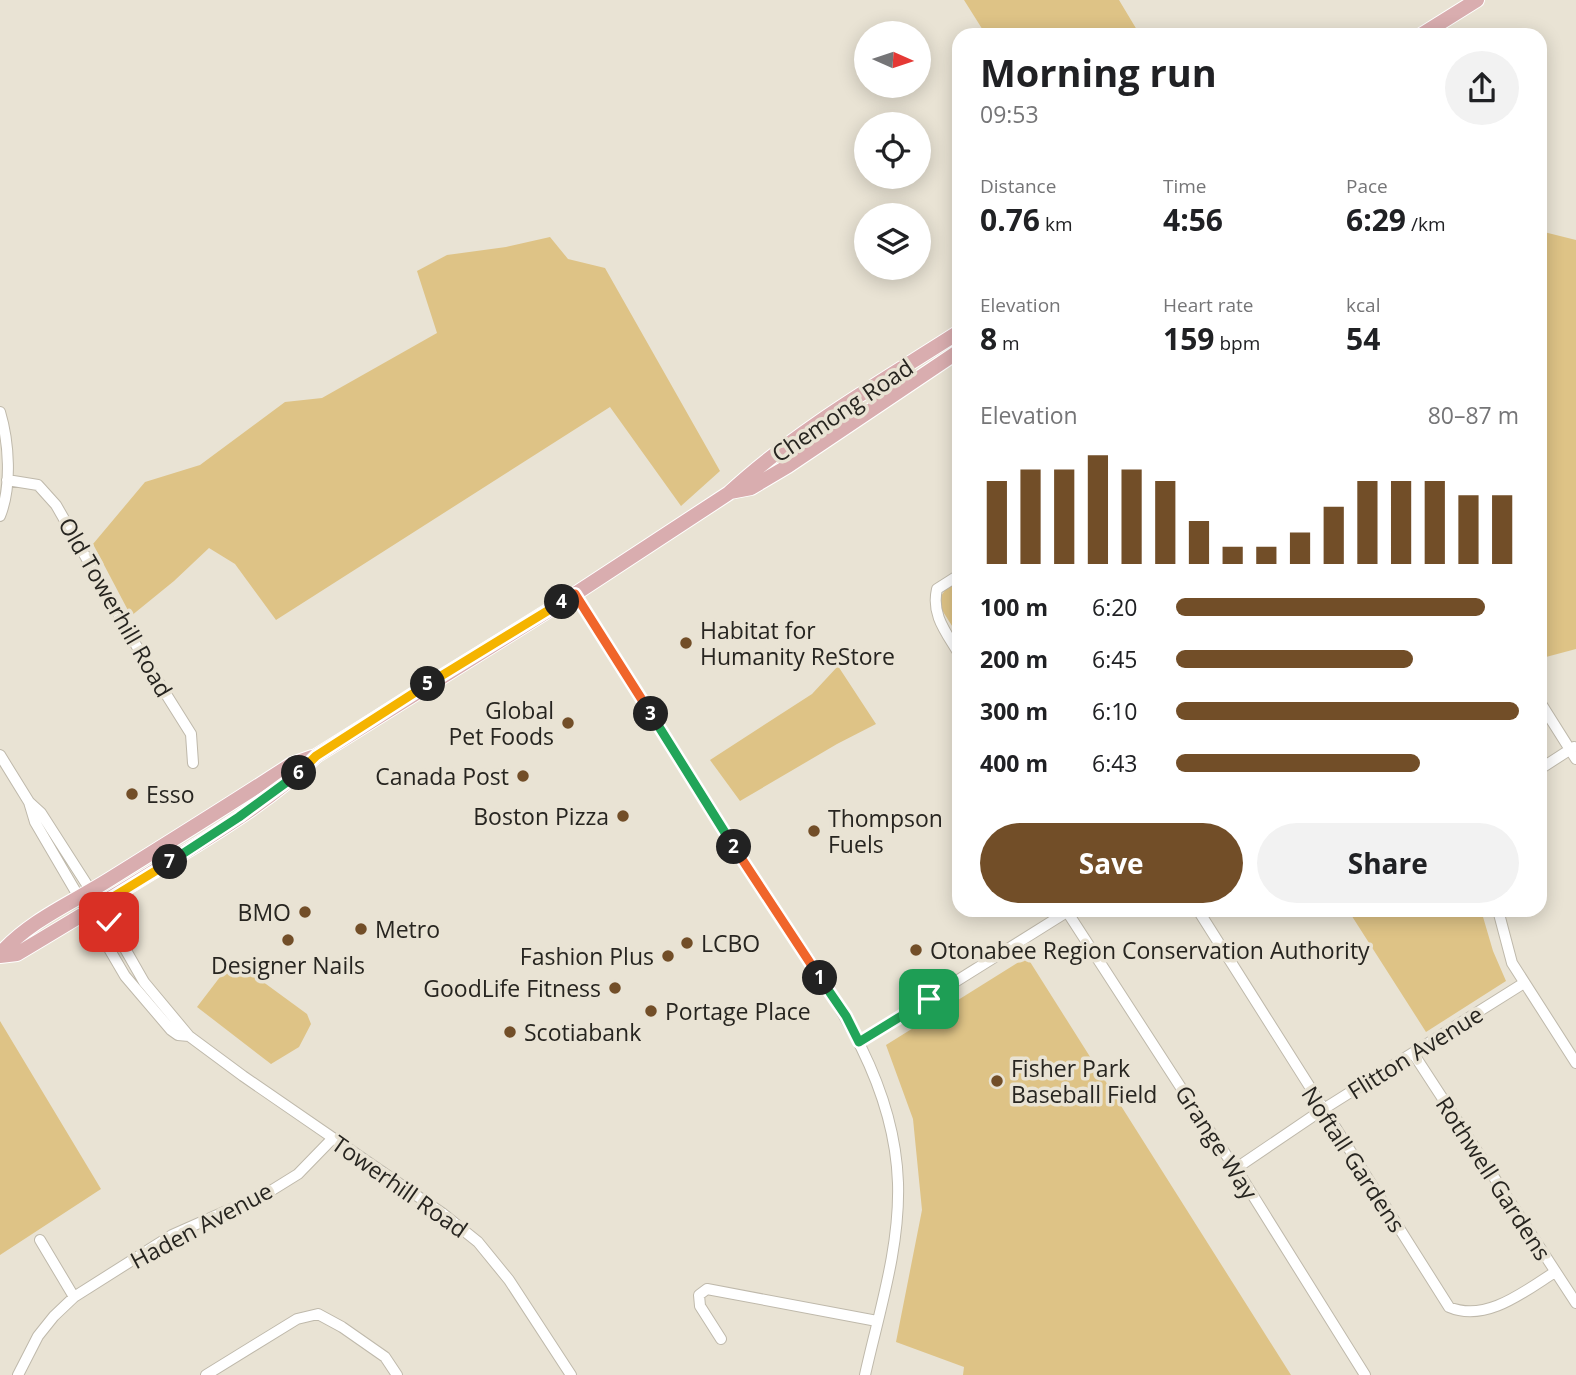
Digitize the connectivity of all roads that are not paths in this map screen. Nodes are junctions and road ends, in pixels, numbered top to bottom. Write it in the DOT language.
graph roads {
  1 [pos="1477,0"];
  2 [pos="1431,28"];
  3 [pos="952,337"];
  4 [pos="952,356"];
  5 [pos="0,412"];
  6 [pos="7,480"];
  7 [pos="729,492"];
  8 [pos="0,516"];
  9 [pos="952,579"];
  10 [pos="575,594"];
  11 [pos="952,642"];
  12 [pos="1547,712"];
  13 [pos="1574,751"];
  14 [pos="0,755"];
  15 [pos="316,756"];
  16 [pos="193,763"];
  17 [pos="1547,765"];
  18 [pos="85,894"];
  19 [pos="94,909"];
  20 [pos="1058,917"];
  21 [pos="1072,917"];
  22 [pos="1202,917"];
  23 [pos="1500,917"];
  24 [pos="0,955"];
  25 [pos="1524,983"];
  26 [pos="859,1042"];
  27 [pos="1413,1054"];
  28 [pos="1576,1063"];
  29 [pos="1322,1110"];
  30 [pos="333,1138"];
  31 [pos="1235,1169"];
  32 [pos="40,1240"];
  33 [pos="1555,1272"];
  34 [pos="74,1297"];
  35 [pos="1576,1303"];
  36 [pos="877,1321"];
  37 [pos="721,1339"];
  38 [pos="18,1375"];
  39 [pos="206,1375"];
  40 [pos="397,1375"];
  41 [pos="571,1375"];
  42 [pos="865,1375"];
  43 [pos="1365,1375"];
  1 -- 2 [label="main road"];
  3 -- 7 [label="main road, Chemong Road"];
  4 -- 7 [label="main road, Chemong Road"];
  5 -- 6 [label="street"];
  6 -- 8 [label="street"];
  6 -- 16 [label="street, Old Towerhill Road"];
  7 -- 10 [label="main road, Chemong Road"];
  9 -- 11 [label="street"];
  10 -- 15 [label="main road, Chemong Road"];
  10 -- 26 [label="street"];
  12 -- 13 [label="street"];
  13 -- 17 [label="street"];
  14 -- 18 [label="street, Towerhill Road"];
  15 -- 18 [label="main road, Chemong Road"];
  15 -- 19 [label="main road, Chemong Road"];
  18 -- 19 [label="street, Towerhill Road"];
  18 -- 24 [label="main road, Chemong Road"];
  19 -- 24 [label="main road, Chemong Road"];
  19 -- 30 [label="street, Towerhill Road"];
  20 -- 26 [label="street"];
  21 -- 31 [label="street, Grange Way"];
  22 -- 29 [label="street, Noftall Gardens"];
  23 -- 25 [label="street"];
  25 -- 27 [label="street, Flitton Avenue"];
  25 -- 28 [label="street"];
  26 -- 36 [label="street"];
  27 -- 29 [label="street, Flitton Avenue"];
  27 -- 33 [label="street, Rothwell Gardens"];
  29 -- 31 [label="street, Flitton Avenue"];
  29 -- 33 [label="street, Noftall Gardens"];
  30 -- 34 [label="street, Haden Avenue"];
  30 -- 41 [label="street, Towerhill Road"];
  31 -- 43 [label="street, Grange Way"];
  32 -- 34 [label="street"];
  33 -- 35 [label="street, Rothwell Gardens"];
  34 -- 38 [label="street, Haden Avenue"];
  36 -- 37 [label="street"];
  36 -- 42 [label="street"];
  39 -- 40 [label="street"];
}
